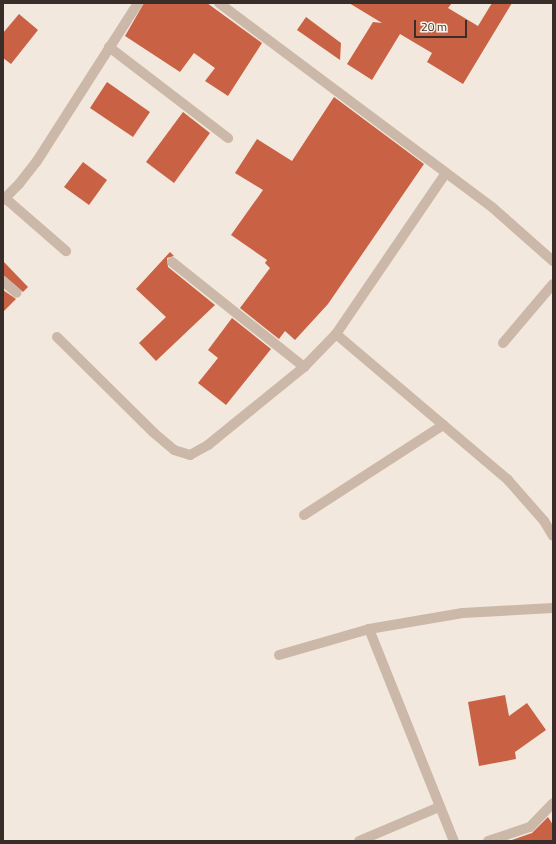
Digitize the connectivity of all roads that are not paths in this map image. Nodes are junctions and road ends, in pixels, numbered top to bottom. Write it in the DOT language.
graph roads {
  1 [pos="138,3"];
  2 [pos="219,3"];
  3 [pos="109,47"];
  4 [pos="228,138"];
  5 [pos="446,174"];
  6 [pos="4,199"];
  7 [pos="66,251"];
  8 [pos="553,261"];
  9 [pos="172,262"];
  10 [pos="3,281"];
  11 [pos="553,284"];
  12 [pos="17,293"];
  13 [pos="336,334"];
  14 [pos="57,337"];
  15 [pos="503,343"];
  16 [pos="304,368"];
  17 [pos="443,425"];
  18 [pos="304,515"];
  19 [pos="553,536"];
  20 [pos="553,608"];
  21 [pos="369,629"];
  22 [pos="279,656"];
  23 [pos="553,803"];
  24 [pos="439,807"];
  25 [pos="359,841"];
  26 [pos="454,841"];
  27 [pos="488,841"];
  1 -- 3 [label="street"];
  2 -- 5 [label="street"];
  3 -- 4 [label="street"];
  3 -- 6 [label="street"];
  5 -- 8 [label="street"];
  5 -- 13 [label="street"];
  6 -- 7 [label="street"];
  9 -- 16 [label="street"];
  10 -- 12 [label="street"];
  11 -- 15 [label="street"];
  13 -- 16 [label="street"];
  13 -- 17 [label="street"];
  14 -- 16 [label="street"];
  17 -- 18 [label="street"];
  17 -- 19 [label="street"];
  20 -- 21 [label="street"];
  21 -- 22 [label="street"];
  21 -- 24 [label="street"];
  23 -- 27 [label="street"];
  24 -- 25 [label="street"];
  24 -- 26 [label="street"];
}
